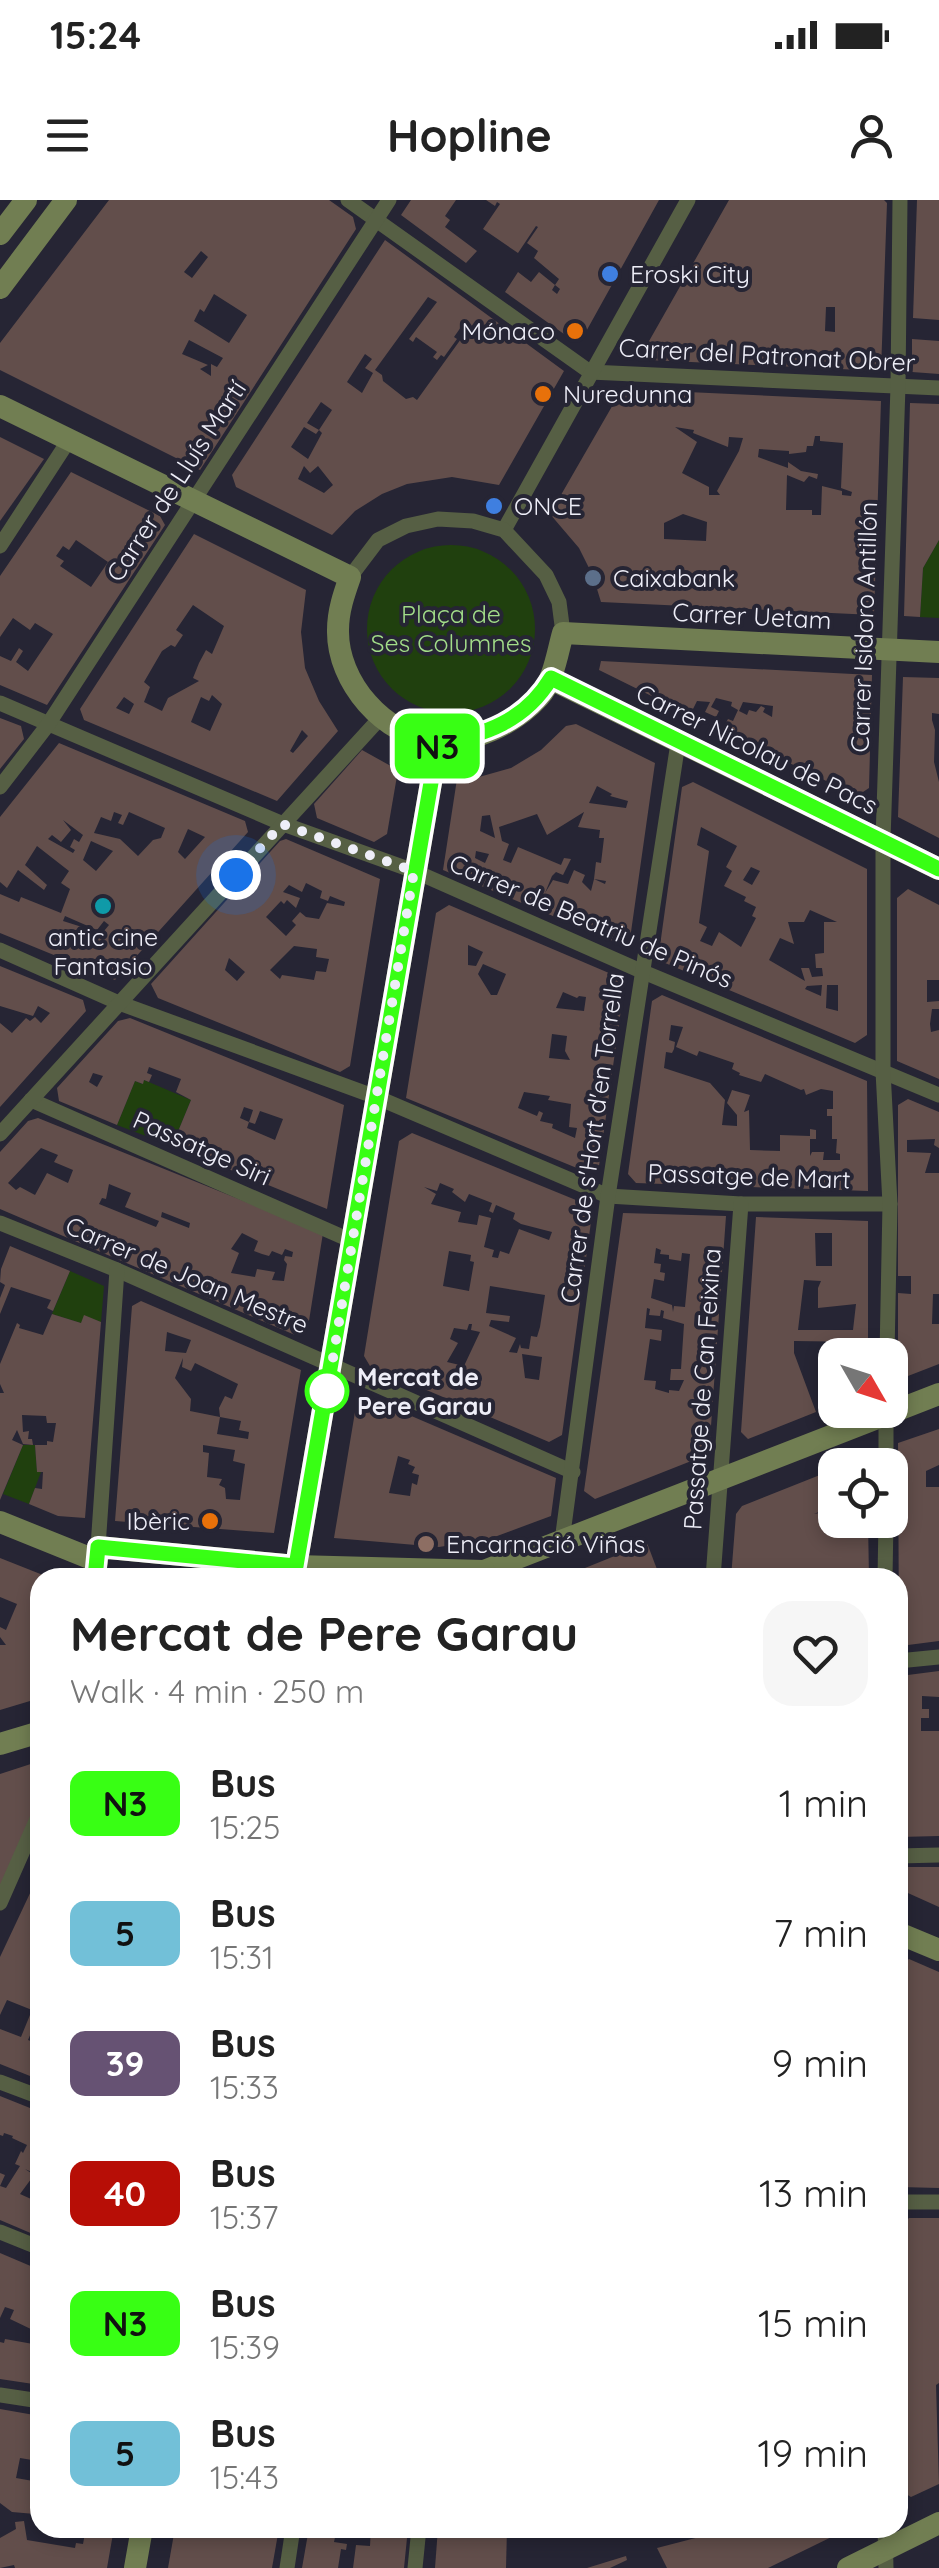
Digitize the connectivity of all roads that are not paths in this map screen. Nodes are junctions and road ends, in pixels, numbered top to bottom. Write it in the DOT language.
graph roads {
  1 [pos="26,200"];
  2 [pos="66,200"];
  3 [pos="348,200"];
  4 [pos="390,200"];
  5 [pos="688,200"];
  6 [pos="900,200"];
  7 [pos="376,220"];
  8 [pos="0,234"];
  9 [pos="0,288"];
  10 [pos="590,372"];
  11 [pos="898,386"];
  12 [pos="939,388"];
  13 [pos="0,406"];
  14 [pos="69,440"];
  15 [pos="193,500"];
  16 [pos="504,530"];
  17 [pos="0,546"];
  18 [pos="350,578"];
  19 [pos="563,633"];
  20 [pos="887,651"];
  21 [pos="939,652"];
  22 [pos="551,678"];
  23 [pos="0,703"];
  24 [pos="382,716"];
  25 [pos="48,726"];
  26 [pos="438,742"];
  27 [pos="678,743"];
  28 [pos="0,787"];
  29 [pos="282,824"];
  30 [pos="882,840"];
  31 [pos="939,869"];
  32 [pos="414,871"];
  33 [pos="0,950"];
  34 [pos="641,972"];
  35 [pos="119,1004"];
  36 [pos="883,1071"];
  37 [pos="939,1095"];
  38 [pos="376,1098"];
  39 [pos="31,1100"];
  40 [pos="0,1134"];
  41 [pos="608,1196"];
  42 [pos="741,1204"];
  43 [pos="890,1204"];
  44 [pos="0,1224"];
  45 [pos="352,1241"];
  46 [pos="117,1270"];
  47 [pos="887,1338"];
  48 [pos="332,1364"];
  49 [pos="939,1394"];
  50 [pos="908,1405"];
  51 [pos="846,1428"];
  52 [pos="573,1472"];
  53 [pos="718,1480"];
  54 [pos="0,1522"];
  55 [pos="886,1538"];
  56 [pos="562,1541"];
  57 [pos="97,1562"];
  58 [pos="296,1566"];
  59 [pos="343,1568"];
  60 [pos="498,1568"];
  61 [pos="714,1568"];
  62 [pos="886,1568"];
  63 [pos="939,1657"];
  64 [pos="908,1660"];
  65 [pos="30,1735"];
  66 [pos="0,1744"];
  67 [pos="30,1834"];
  68 [pos="939,1855"];
  69 [pos="908,1856"];
  70 [pos="0,1902"];
  71 [pos="908,1937"];
  72 [pos="939,1950"];
  73 [pos="0,2082"];
  74 [pos="30,2094"];
  75 [pos="908,2202"];
  76 [pos="939,2202"];
  77 [pos="0,2232"];
  78 [pos="30,2244"];
  79 [pos="0,2395"];
  80 [pos="30,2400"];
  81 [pos="939,2522"];
  82 [pos="908,2537"];
  83 [pos="140,2538"];
  84 [pos="292,2538"];
  85 [pos="418,2538"];
  86 [pos="886,2548"];
  87 [pos="135,2568"];
  88 [pos="286,2568"];
  89 [pos="415,2568"];
  90 [pos="848,2568"];
  1 -- 8 [label="street"];
  2 -- 9 [label="street"];
  3 -- 7 [label="street, Carrer del Patronat Obrer"];
  4 -- 7 [label="street, Carrer de Lluís Martí"];
  5 -- 10 [label="street"];
  6 -- 11 [label="street, Carrer Isidoro Antillón"];
  7 -- 10 [label="street, Carrer del Patronat Obrer"];
  7 -- 15 [label="street, Carrer de Lluís Martí"];
  10 -- 11 [label="street, Carrer del Patronat Obrer"];
  10 -- 16 [label="street"];
  11 -- 12 [label="street, Carrer del Patronat Obrer"];
  11 -- 20 [label="street, Carrer Isidoro Antillón"];
  13 -- 14 [label="street"];
  14 -- 15 [label="street"];
  14 -- 17 [label="street"];
  15 -- 18 [label="street"];
  15 -- 25 [label="street, Carrer de Lluís Martí"];
  16 -- 18 [label="street"];
  16 -- 19 [label="street"];
  18 -- 24 [label="street"];
  19 -- 20 [label="street, Carrer Uetam"];
  19 -- 22 [label="street"];
  20 -- 21 [label="street, Carrer Uetam"];
  20 -- 30 [label="street, Carrer Isidoro Antillón"];
  22 -- 26 [label="street"];
  22 -- 27 [label="street, Carrer Nicolau de Pacs"];
  23 -- 25 [label="street, Carrer de Beatriu de Pinós"];
  24 -- 26 [label="street"];
  24 -- 29 [label="street"];
  25 -- 28 [label="street, Carrer de Lluís Martí"];
  25 -- 29 [label="street, Carrer de Beatriu de Pinós"];
  26 -- 32 [label="street"];
  27 -- 30 [label="street, Carrer Nicolau de Pacs"];
  27 -- 34 [label="street, Carrer de s'Hort d'en Torrella"];
  29 -- 32 [label="street, Carrer de Beatriu de Pinós"];
  29 -- 35 [label="street"];
  30 -- 31 [label="street, Carrer Nicolau de Pacs"];
  30 -- 36 [label="street, Carrer Isidoro Antillón"];
  32 -- 34 [label="street, Carrer de Beatriu de Pinós"];
  32 -- 38 [label="street"];
  33 -- 35 [label="street, Passatge de Mart"];
  34 -- 36 [label="street, Carrer de Beatriu de Pinós"];
  34 -- 41 [label="street, Carrer de s'Hort d'en Torrella"];
  35 -- 38 [label="street, Passatge de Mart"];
  35 -- 39 [label="street"];
  36 -- 37 [label="street, Carrer de Beatriu de Pinós"];
  36 -- 43 [label="street, Carrer Isidoro Antillón"];
  38 -- 41 [label="street, Passatge de Mart"];
  38 -- 45 [label="street"];
  39 -- 40 [label="street"];
  39 -- 45 [label="street, Passatge Siri"];
  41 -- 42 [label="street, Passatge de Mart"];
  41 -- 52 [label="street, Carrer de s'Hort d'en Torrella"];
  42 -- 43 [label="street, Passatge de Mart"];
  42 -- 53 [label="street, Passatge de Can Feixina"];
  43 -- 47 [label="street, Carrer Isidoro Antillón"];
  44 -- 46 [label="street, Carrer de Joan Mestre"];
  45 -- 48 [label="street"];
  46 -- 48 [label="street, Carrer de Joan Mestre"];
  46 -- 57 [label="street"];
  48 -- 52 [label="street, Carrer de Joan Mestre"];
  48 -- 58 [label="street"];
  49 -- 50 [label="street"];
  51 -- 53 [label="street"];
  52 -- 56 [label="street, Carrer de s'Hort d'en Torrella"];
  53 -- 56 [label="street"];
  53 -- 61 [label="street, Passatge de Can Feixina"];
  54 -- 57 [label="street"];
  55 -- 62 [label="street"];
  56 -- 60 [label="street"];
  57 -- 58 [label="street"];
  58 -- 59 [label="street"];
  63 -- 64 [label="street"];
  65 -- 66 [label="street"];
  67 -- 70 [label="street"];
  68 -- 69 [label="street"];
  71 -- 72 [label="street"];
  73 -- 74 [label="street"];
  75 -- 76 [label="street"];
  77 -- 78 [label="street"];
  79 -- 80 [label="street"];
  81 -- 82 [label="street"];
  83 -- 87 [label="street"];
  84 -- 88 [label="street"];
  85 -- 89 [label="street"];
  86 -- 90 [label="street"];
}
